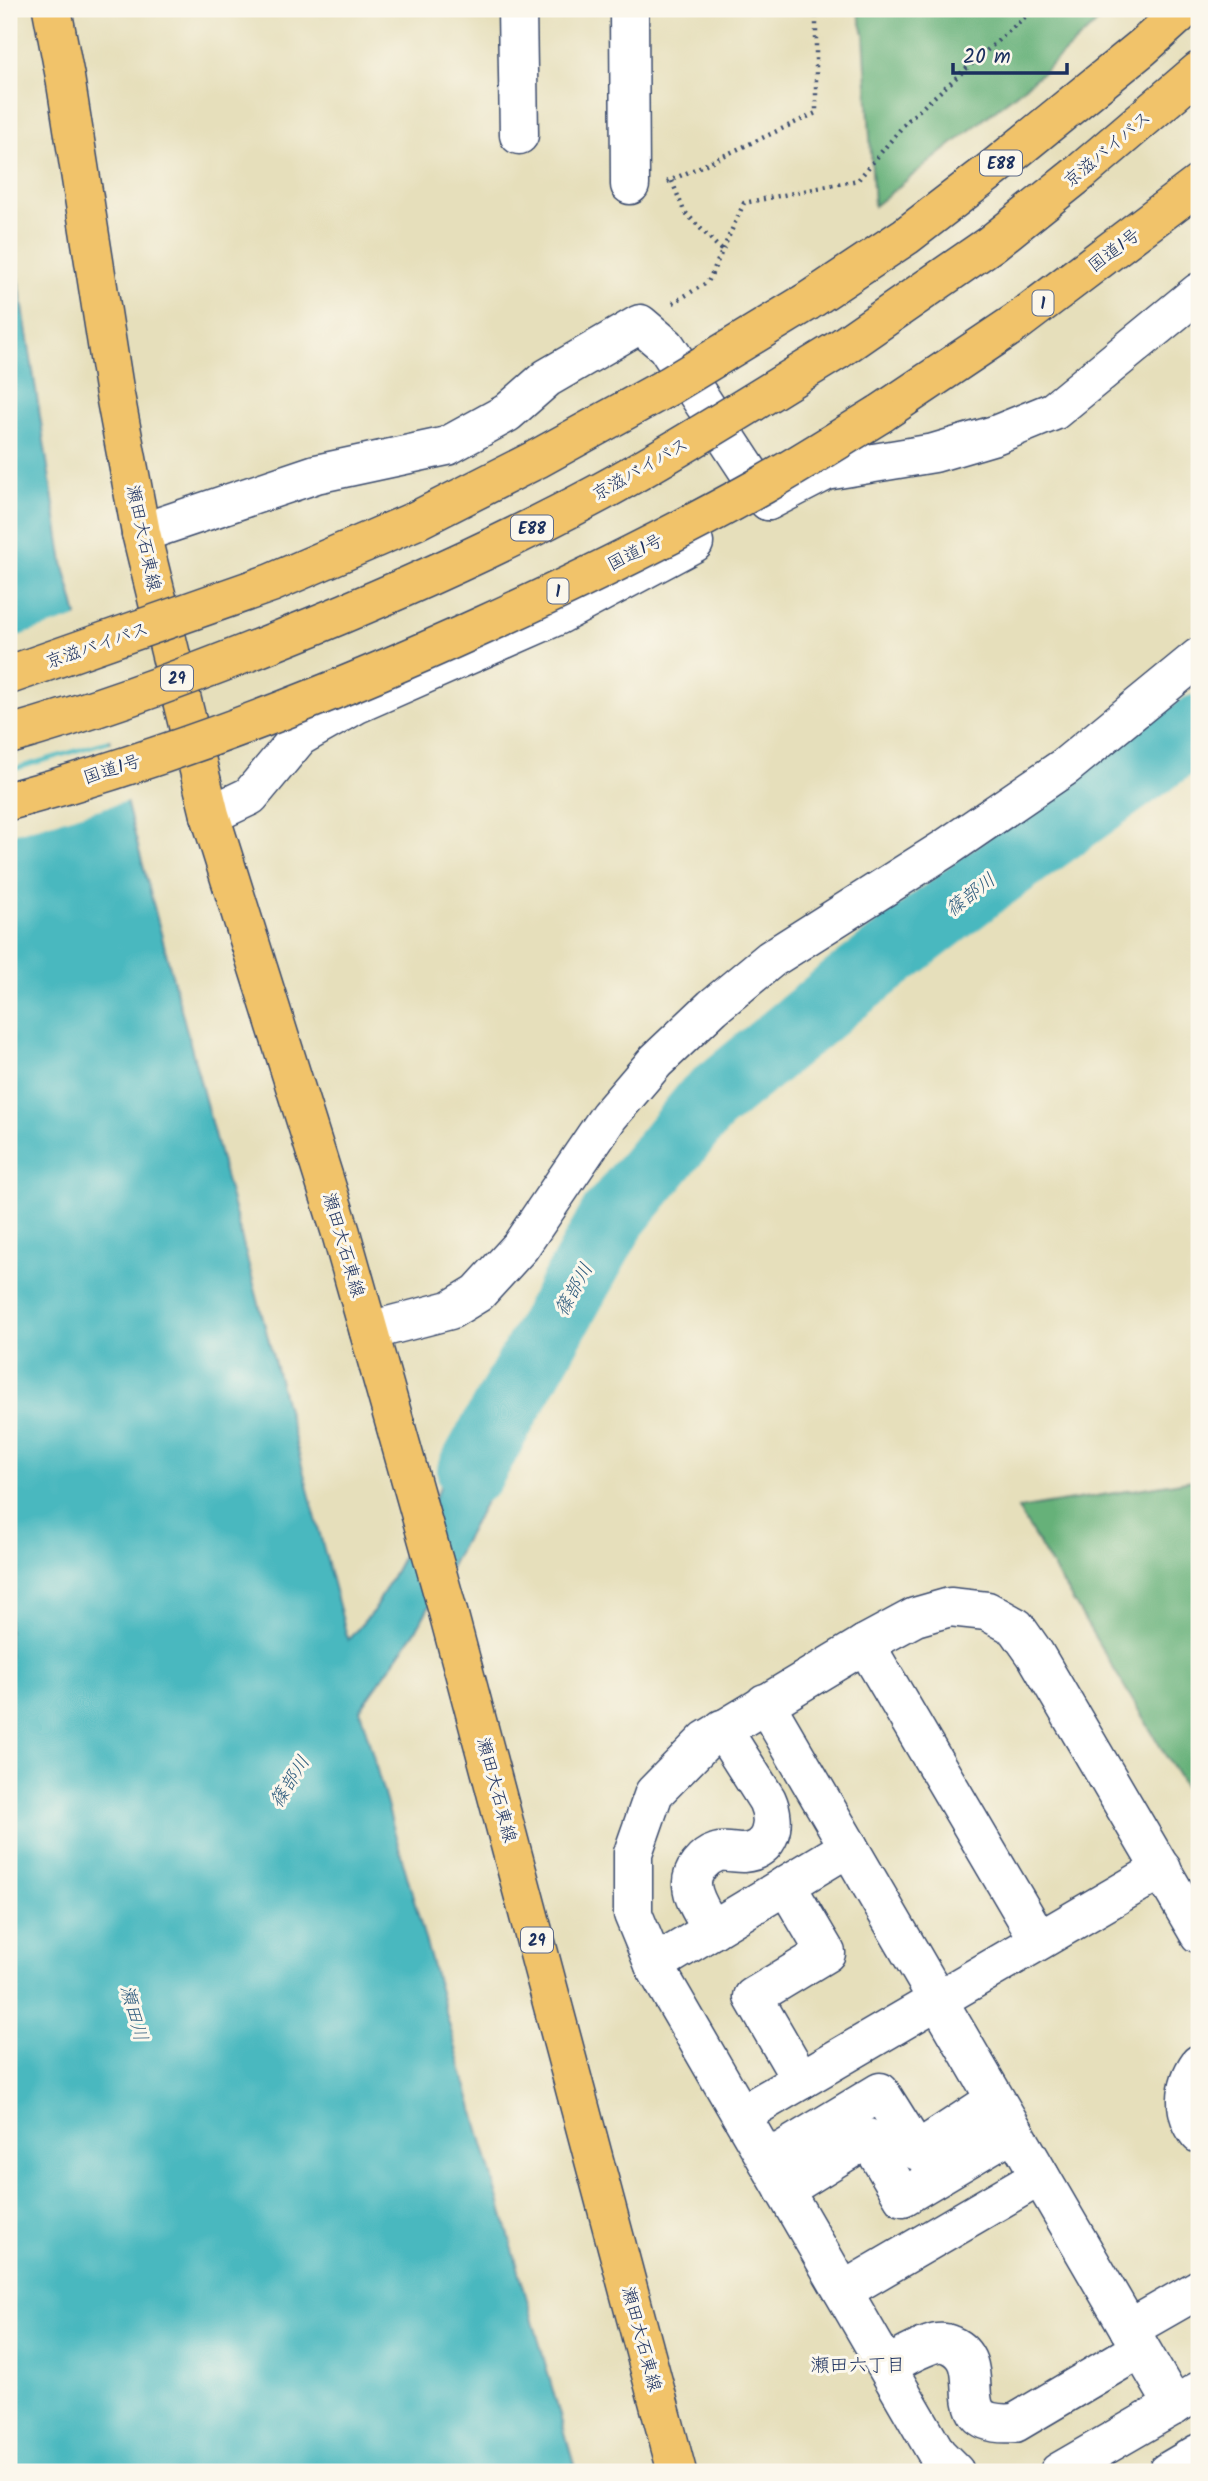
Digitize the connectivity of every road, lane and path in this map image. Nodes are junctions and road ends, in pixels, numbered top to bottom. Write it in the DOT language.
graph roads {
  1 [pos="52,9"];
  2 [pos="517,9"];
  3 [pos="629,9"];
  4 [pos="816,9"];
  5 [pos="1034,9"];
  6 [pos="1185,9"];
  7 [pos="1199,71"];
  8 [pos="519,135"];
  9 [pos="672,181"];
  10 [pos="1199,184"];
  11 [pos="630,185"];
  12 [pos="722,251"];
  13 [pos="1199,292"];
  14 [pos="682,297"];
  15 [pos="768,501"];
  16 [pos="141,533"];
  17 [pos="1199,657"];
  18 [pos="9,675"];
  19 [pos="9,735"];
  20 [pos="9,801"];
  21 [pos="210,815"];
  22 [pos="369,1331"];
  23 [pos="865,1644"];
  24 [pos="765,1703"];
  25 [pos="723,1729"];
  26 [pos="849,1847"];
  27 [pos="1162,1869"];
  28 [pos="786,1885"];
  29 [pos="712,1930"];
  30 [pos="1199,1934"];
  31 [pos="1039,1940"];
  32 [pos="654,1965"];
  33 [pos="938,2000"];
  34 [pos="1199,2064"];
  35 [pos="801,2080"];
  36 [pos="741,2115"];
  37 [pos="1005,2116"];
  38 [pos="1199,2134"];
  39 [pos="776,2175"];
  40 [pos="1040,2176"];
  41 [pos="1199,2289"];
  42 [pos="842,2291"];
  43 [pos="1135,2339"];
  44 [pos="887,2367"];
  45 [pos="1186,2399"];
  46 [pos="1199,2453"];
  47 [pos="677,2472"];
  48 [pos="955,2472"];
  49 [pos="1059,2472"];
  50 [pos="1167,2472"];
  1 -- 16 [label="main road, 瀬田大石東線 / 29"];
  2 -- 8 [label="street"];
  3 -- 11 [label="street"];
  4 -- 9 [label="path"];
  5 -- 12 [label="path"];
  6 -- 18 [label="main road, 京滋バイパス / E88, bridge"];
  7 -- 19 [label="main road, 京滋バイパス / E88, bridge"];
  9 -- 11 [label="path"];
  9 -- 12 [label="path"];
  10 -- 20 [label="main road, 国道1号 / 1, bridge"];
  12 -- 14 [label="path"];
  13 -- 15 [label="street"];
  15 -- 16 [label="street"];
  15 -- 21 [label="street"];
  16 -- 21 [label="main road, 瀬田大石東線 / 29"];
  17 -- 22 [label="street"];
  21 -- 22 [label="main road, 瀬田大石東線 / 29"];
  22 -- 47 [label="main road, 瀬田大石東線 / 29"];
  23 -- 24 [label="street"];
  23 -- 27 [label="street"];
  23 -- 31 [label="street"];
  24 -- 25 [label="street"];
  24 -- 26 [label="street"];
  25 -- 29 [label="street"];
  25 -- 32 [label="street"];
  26 -- 28 [label="street"];
  26 -- 33 [label="street"];
  27 -- 30 [label="street"];
  27 -- 31 [label="street"];
  28 -- 29 [label="street"];
  28 -- 35 [label="street"];
  29 -- 32 [label="street"];
  31 -- 33 [label="street"];
  32 -- 36 [label="street"];
  33 -- 35 [label="street"];
  33 -- 37 [label="street"];
  34 -- 38 [label="street"];
  35 -- 36 [label="street"];
  36 -- 39 [label="street"];
  37 -- 39 [label="street"];
  37 -- 40 [label="street"];
  39 -- 42 [label="street"];
  40 -- 42 [label="street"];
  40 -- 43 [label="street"];
  41 -- 43 [label="street"];
  42 -- 44 [label="street"];
  43 -- 44 [label="street"];
  43 -- 45 [label="street"];
  44 -- 48 [label="street"];
  45 -- 49 [label="street"];
  46 -- 50 [label="street"];
}
